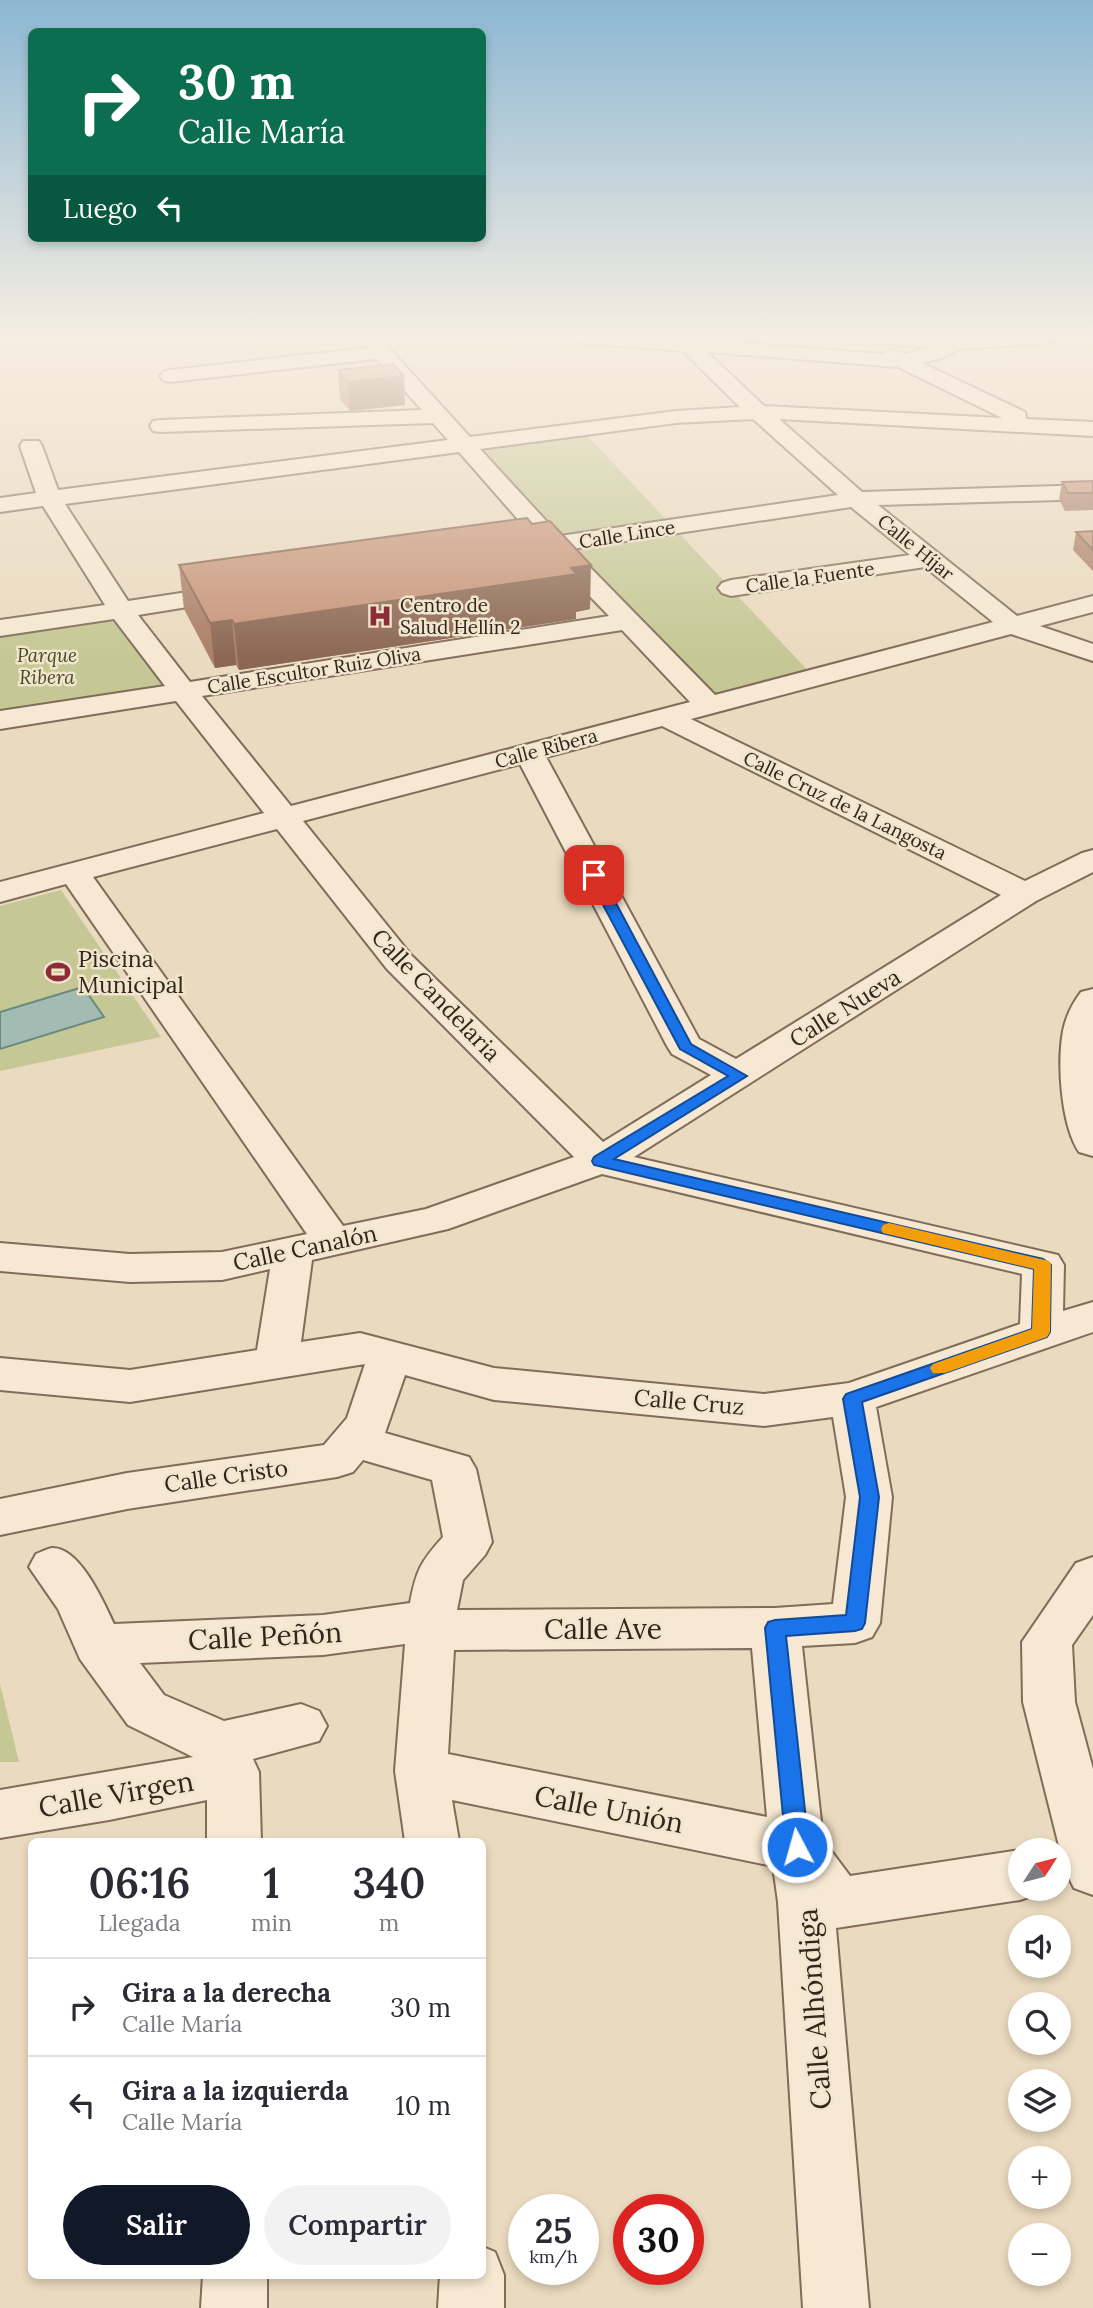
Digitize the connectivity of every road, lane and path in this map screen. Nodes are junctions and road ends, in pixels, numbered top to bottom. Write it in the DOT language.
graph roads {
  1 [pos="467,444"];
  2 [pos="462,445"];
  3 [pos="795,445"];
  4 [pos="31,446"];
  5 [pos="1093,492"];
  6 [pos="50,499"];
  7 [pos="856,499"];
  8 [pos="0,505"];
  9 [pos="554,545"];
  10 [pos="500,553"];
  11 [pos="931,559"];
  12 [pos="731,588"];
  13 [pos="256,590"];
  14 [pos="1093,604"];
  15 [pos="121,610"];
  16 [pos="628,621"];
  17 [pos="1012,625"];
  18 [pos="0,628"];
  19 [pos="1093,653"];
  20 [pos="183,691"];
  21 [pos="709,705"];
  22 [pos="665,717"];
  23 [pos="0,720"];
  24 [pos="528,753"];
  25 [pos="285,817"];
  26 [pos="1093,860"];
  27 [pos="74,873"];
  28 [pos="0,892"];
  29 [pos="1025,894"];
  30 [pos="1093,999"];
  31 [pos="739,1076"];
  32 [pos="1093,1144"];
  33 [pos="600,1161"];
  34 [pos="333,1242"];
  35 [pos="293,1251"];
  36 [pos="0,1257"];
  37 [pos="1093,1317"];
  38 [pos="1041,1332"];
  39 [pos="389,1356"];
  40 [pos="277,1361"];
  41 [pos="3,1382"];
  42 [pos="852,1399"];
  43 [pos="355,1441"];
  44 [pos="0,1517"];
  45 [pos="53,1567"];
  46 [pos="1093,1576"];
  47 [pos="430,1625"];
  48 [pos="775,1628"];
  49 [pos="98,1645"];
  50 [pos="301,1726"];
  51 [pos="223,1759"];
  52 [pos="421,1771"];
  53 [pos="0,1814"];
  54 [pos="234,1838"];
  55 [pos="432,1838"];
  56 [pos="797,1847"];
  57 [pos="1081,1868"];
  58 [pos="1008,1877"];
  59 [pos="235,2279"];
  60 [pos="472,2279"];
  61 [pos="234,2308"];
  62 [pos="471,2308"];
  63 [pos="836,2308"];
  1 -- 9 [label="street"];
  2 -- 6 [label="street"];
  3 -- 7 [label="street, Calle Híjar"];
  4 -- 6 [label="street, Calle Candelaria"];
  5 -- 7 [label="street, Calle Lince"];
  6 -- 8 [label="street"];
  6 -- 15 [label="street, Calle Candelaria"];
  7 -- 9 [label="street, Calle Lince"];
  7 -- 11 [label="street, Calle Híjar"];
  9 -- 10 [label="street, Calle Lince"];
  9 -- 16 [label="street"];
  11 -- 12 [label="street, Calle la Fuente"];
  11 -- 17 [label="street, Calle Híjar"];
  13 -- 15 [label="street"];
  14 -- 17 [label="street, Calle Ribera"];
  15 -- 18 [label="street"];
  15 -- 20 [label="street, Calle Candelaria"];
  16 -- 20 [label="street, Calle Escultor Ruiz Oliva"];
  16 -- 21 [label="street"];
  17 -- 19 [label="street"];
  17 -- 21 [label="street, Calle Ribera"];
  20 -- 23 [label="street, Calle Escultor Ruiz Oliva"];
  20 -- 25 [label="street, Calle Candelaria"];
  21 -- 22 [label="street, Calle Ribera"];
  22 -- 24 [label="street, Calle Ribera"];
  22 -- 29 [label="street, Calle Cruz de la Langosta"];
  24 -- 25 [label="street, Calle Ribera"];
  24 -- 31 [label="street"];
  25 -- 27 [label="street, Calle Ribera"];
  25 -- 33 [label="street, Calle Candelaria"];
  26 -- 29 [label="street, Calle Nueva"];
  27 -- 28 [label="street, Calle Ribera"];
  27 -- 34 [label="street"];
  29 -- 31 [label="street, Calle Nueva"];
  30 -- 32 [label="street"];
  31 -- 33 [label="street, Calle Nueva"];
  33 -- 34 [label="street, Calle Canalón"];
  33 -- 38 [label="street"];
  34 -- 35 [label="street, Calle Canalón"];
  35 -- 36 [label="street, Calle Canalón"];
  35 -- 40 [label="street"];
  37 -- 38 [label="street, Calle Cruz"];
  38 -- 42 [label="street, Calle Cruz"];
  39 -- 40 [label="street, Calle Cruz"];
  39 -- 42 [label="street, Calle Cruz"];
  39 -- 43 [label="street, Calle Cristo"];
  40 -- 41 [label="street, Calle Cruz"];
  42 -- 48 [label="street, Calle Ave"];
  43 -- 44 [label="street, Calle Cristo"];
  43 -- 47 [label="street"];
  45 -- 49 [label="street"];
  46 -- 57 [label="street"];
  47 -- 48 [label="street, Calle Ave"];
  47 -- 49 [label="street, Calle Peñón"];
  47 -- 52 [label="street"];
  48 -- 56 [label="street, Calle Alhóndiga"];
  49 -- 51 [label="street"];
  50 -- 51 [label="street, Calle Virgen"];
  51 -- 53 [label="street, Calle Virgen"];
  51 -- 54 [label="street"];
  52 -- 55 [label="street"];
  52 -- 56 [label="street, Calle Unión"];
  56 -- 58 [label="street"];
  56 -- 63 [label="street, Calle Alhóndiga"];
  59 -- 61 [label="street"];
  60 -- 62 [label="street"];
}
